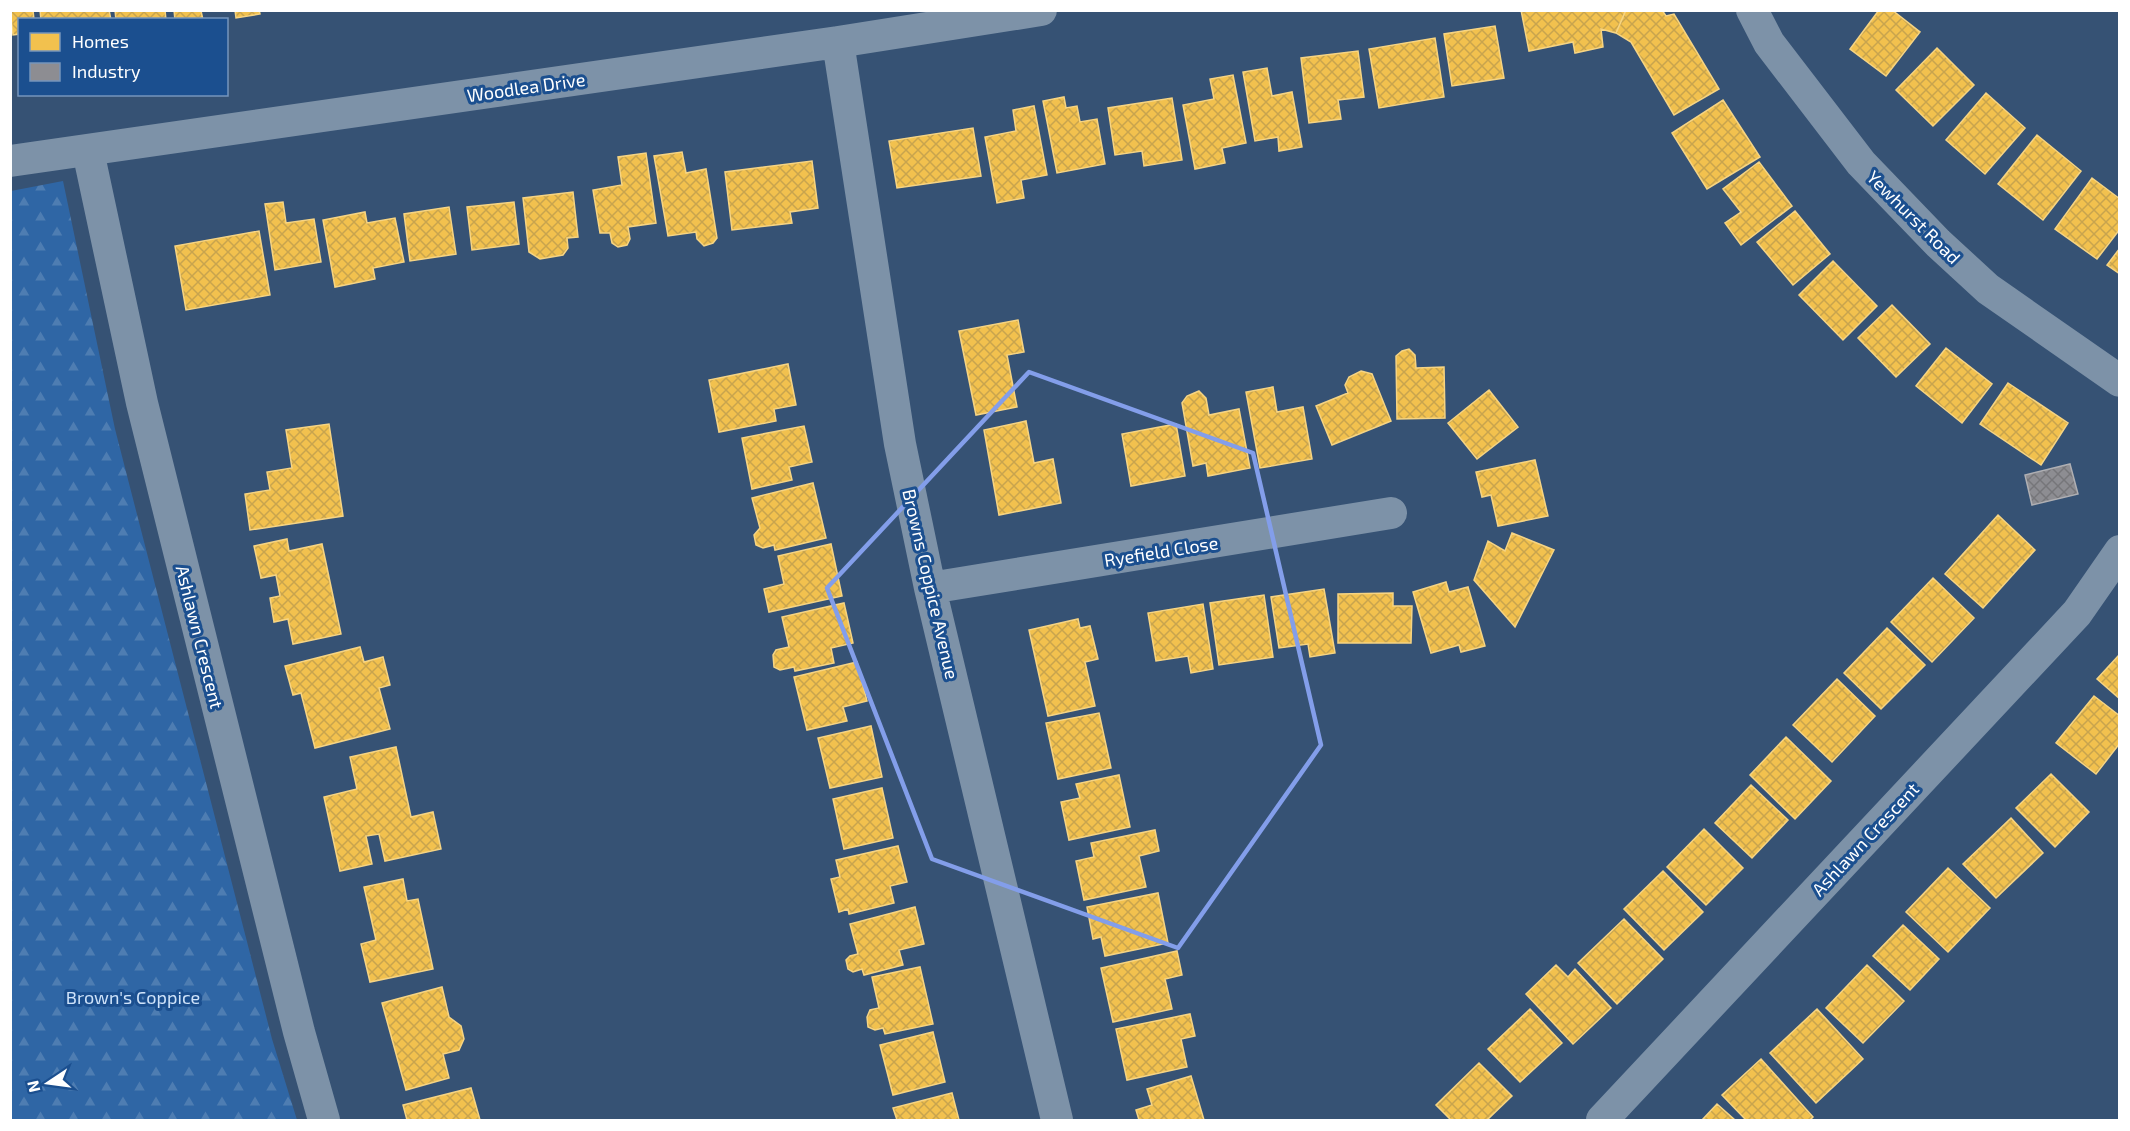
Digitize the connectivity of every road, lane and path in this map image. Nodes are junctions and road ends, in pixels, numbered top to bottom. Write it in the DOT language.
graph roads {
  1 [pos="1041,10"];
  2 [pos="1752,10"];
  3 [pos="838,42"];
  4 [pos="88,151"];
  5 [pos="10,161"];
  6 [pos="2120,381"];
  7 [pos="1391,513"];
  8 [pos="2120,551"];
  9 [pos="930,588"];
  10 [pos="324,1120"];
  11 [pos="1057,1120"];
  12 [pos="1602,1120"];
  1 -- 3 [label="street, Woodlea Drive"];
  2 -- 6 [label="street, Yewhurst Road"];
  3 -- 4 [label="street, Woodlea Drive"];
  3 -- 9 [label="street, Browns Coppice Avenue"];
  4 -- 5 [label="street, Woodlea Drive"];
  4 -- 10 [label="street, Ashlawn Crescent"];
  7 -- 9 [label="street, Ryefield Close"];
  8 -- 12 [label="street, Ashlawn Crescent"];
  9 -- 11 [label="street, Browns Coppice Avenue"];
}
